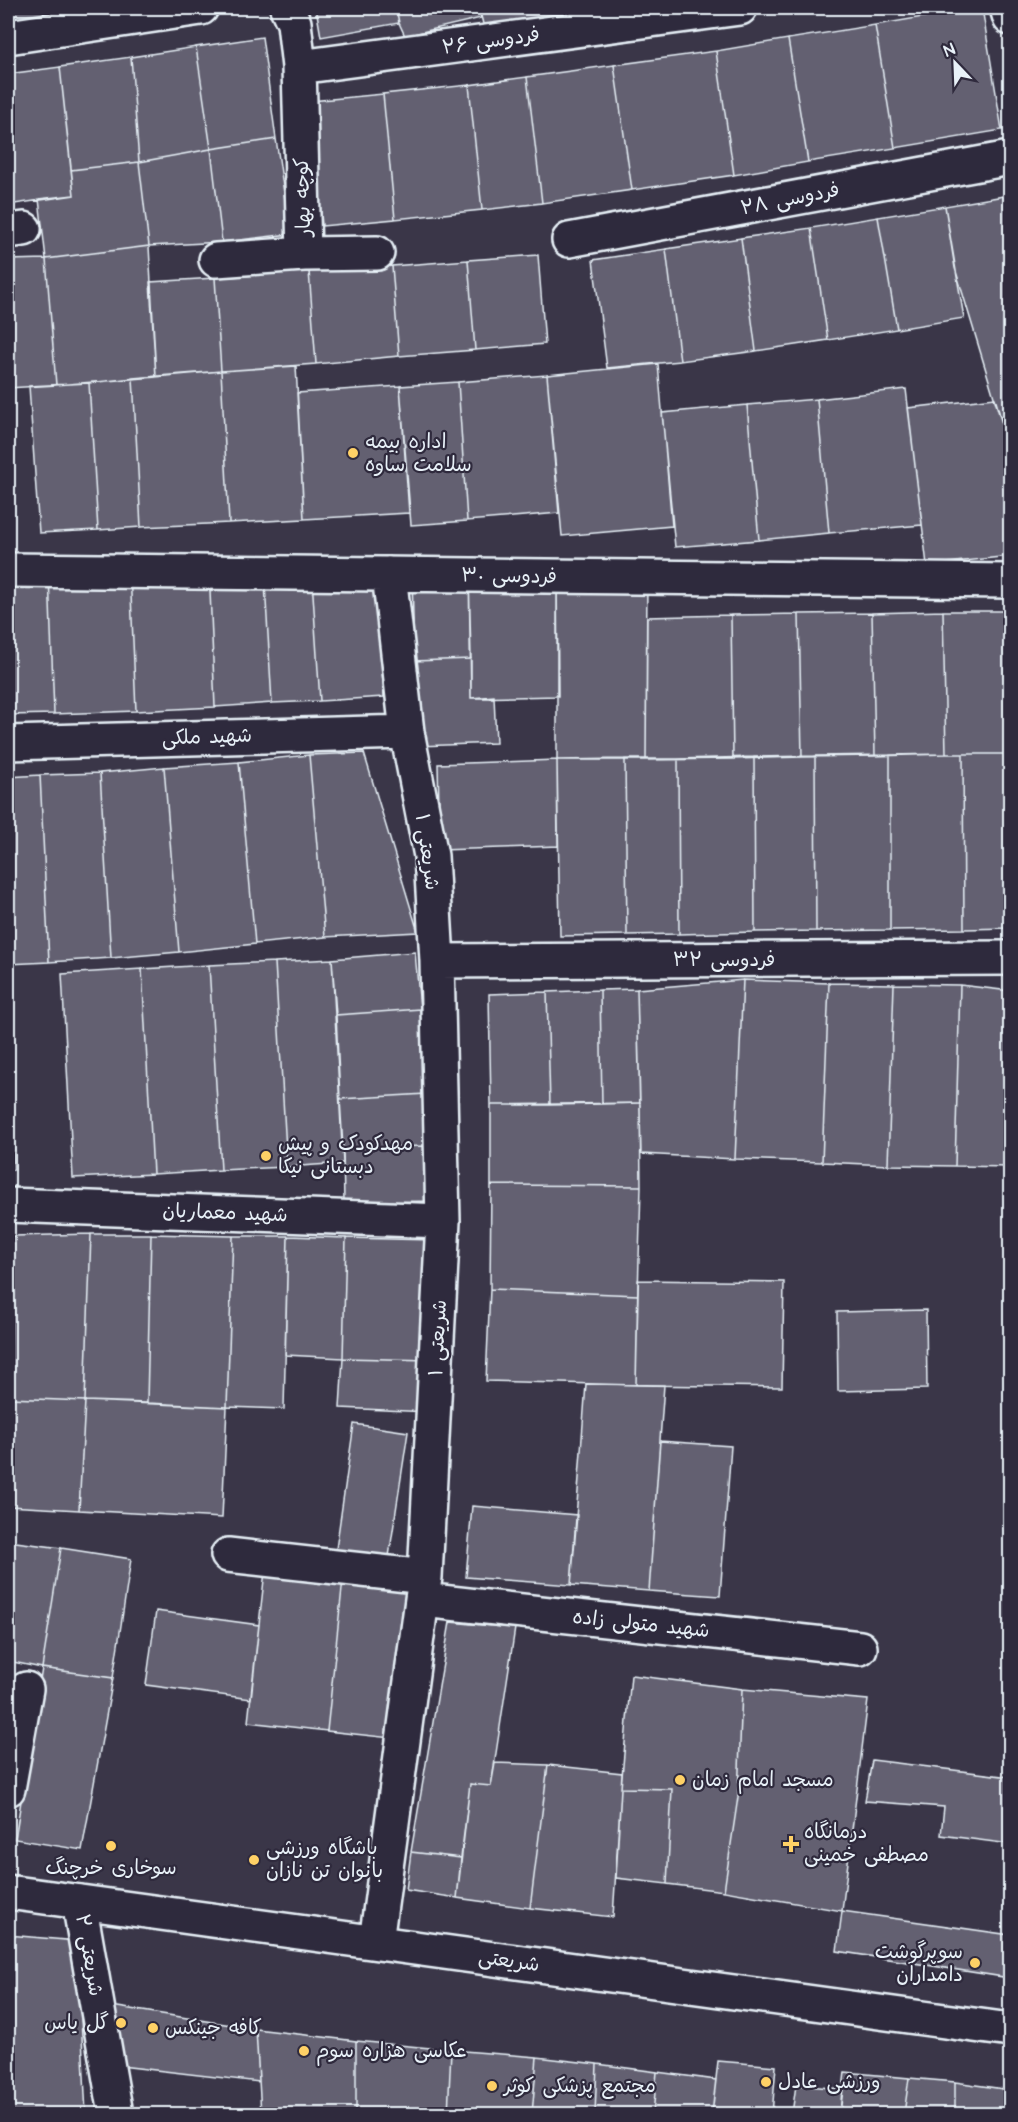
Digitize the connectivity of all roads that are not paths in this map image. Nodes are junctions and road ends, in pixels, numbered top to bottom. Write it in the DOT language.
graph roads {
  1 [pos="201,8"];
  2 [pos="740,8"];
  3 [pos="1007,8"];
  4 [pos="289,9"];
  5 [pos="1011,18"];
  6 [pos="8,37"];
  7 [pos="299,67"];
  8 [pos="1011,158"];
  9 [pos="569,240"];
  10 [pos="304,254"];
  11 [pos="377,254"];
  12 [pos="216,260"];
  13 [pos="8,570"];
  14 [pos="390,574"];
  15 [pos="1011,581"];
  16 [pos="406,732"];
  17 [pos="8,743"];
  18 [pos="1011,958"];
  19 [pos="437,961"];
  20 [pos="8,1205"];
  21 [pos="443,1221"];
  22 [pos="228,1555"];
  23 [pos="424,1588"];
  24 [pos="860,1648"];
  25 [pos="26,1689"];
  26 [pos="8,1789"];
  27 [pos="8,1892"];
  28 [pos="79,1902"];
  29 [pos="376,1942"];
  30 [pos="1011,2030"];
  31 [pos="116,2115"];
  1 -- 6 [label="street"];
  2 -- 7 [label="street, فردوسی ۲۶"];
  3 -- 5 [label="street"];
  4 -- 7 [label="street"];
  7 -- 10 [label="street, کوچه بهار"];
  8 -- 9 [label="street, فردوسی ۲۸"];
  10 -- 11 [label="street, کوچه بهار"];
  10 -- 12 [label="street"];
  13 -- 14 [label="street, فردوسی ۳۰"];
  14 -- 15 [label="street, فردوسی ۳۰"];
  14 -- 16 [label="street, شریعتی ۱"];
  16 -- 17 [label="street, شهید ملکی"];
  16 -- 19 [label="street, شریعتی ۱"];
  18 -- 19 [label="street, فردوسی ۳۲"];
  19 -- 21 [label="street, شریعتی ۱"];
  20 -- 21 [label="street, شهید معماریان"];
  21 -- 23 [label="street, شریعتی ۱"];
  22 -- 23 [label="street, شهید متولی زاده"];
  23 -- 24 [label="street, شهید متولی زاده"];
  23 -- 29 [label="street, شریعتی ۱"];
  25 -- 26 [label="street"];
  27 -- 28 [label="street, شریعتی"];
  28 -- 29 [label="street, شریعتی"];
  28 -- 31 [label="street, شریعتی ۲"];
  29 -- 30 [label="street, شریعتی"];
}
